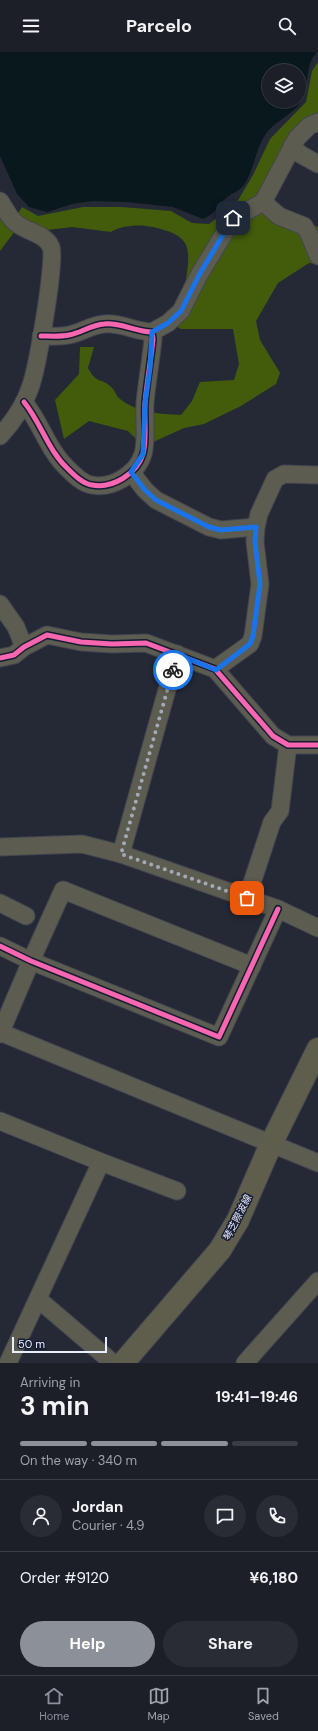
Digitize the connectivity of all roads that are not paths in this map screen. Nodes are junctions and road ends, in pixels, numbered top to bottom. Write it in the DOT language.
graph roads {
  1 [pos="318,122"];
  2 [pos="292,146"];
  3 [pos="318,164"];
  4 [pos="0,201"];
  5 [pos="263,202"];
  6 [pos="318,256"];
  7 [pos="152,332"];
  8 [pos="41,336"];
  9 [pos="24,402"];
  10 [pos="0,436"];
  11 [pos="131,472"];
  12 [pos="318,475"];
  13 [pos="256,527"];
  14 [pos="0,604"];
  15 [pos="24,647"];
  16 [pos="177,654"];
  17 [pos="0,658"];
  18 [pos="216,670"];
  19 [pos="288,745"];
  20 [pos="318,745"];
  21 [pos="0,846"];
  22 [pos="121,854"];
  23 [pos="247,898"];
  24 [pos="0,903"];
  25 [pos="278,909"];
  26 [pos="26,916"];
  27 [pos="318,928"];
  28 [pos="0,946"];
  29 [pos="31,961"];
  30 [pos="252,966"];
  31 [pos="0,1033"];
  32 [pos="318,1049"];
  33 [pos="0,1121"];
  34 [pos="271,1144"];
  35 [pos="101,1162"];
  36 [pos="318,1163"];
  37 [pos="177,1191"];
  38 [pos="318,1282"];
  39 [pos="38,1299"];
  40 [pos="8,1363"];
  41 [pos="113,1363"];
  42 [pos="123,1363"];
  43 [pos="245,1363"];
  1 -- 2 [label="street"];
  2 -- 3 [label="street"];
  2 -- 5 [label="street"];
  4 -- 8 [label="street"];
  5 -- 6 [label="street"];
  5 -- 7 [label="street"];
  7 -- 8 [label="street"];
  7 -- 11 [label="street"];
  8 -- 9 [label="street"];
  9 -- 10 [label="street"];
  9 -- 11 [label="street"];
  11 -- 13 [label="street"];
  12 -- 13 [label="street"];
  13 -- 18 [label="street"];
  14 -- 15 [label="street"];
  15 -- 16 [label="street"];
  15 -- 17 [label="street"];
  16 -- 18 [label="street"];
  16 -- 22 [label="street"];
  18 -- 19 [label="street"];
  19 -- 20 [label="street"];
  19 -- 23 [label="street"];
  21 -- 22 [label="street"];
  22 -- 23 [label="street"];
  23 -- 25 [label="street"];
  24 -- 26 [label="street"];
  25 -- 27 [label="street"];
  25 -- 30 [label="street"];
  28 -- 29 [label="street"];
  29 -- 30 [label="street"];
  29 -- 30 [label="street"];
  29 -- 31 [label="street"];
  31 -- 34 [label="street"];
  32 -- 34 [label="main road, 琴芝際波線"];
  33 -- 35 [label="street"];
  34 -- 36 [label="street"];
  34 -- 42 [label="main road, 琴芝際波線"];
  35 -- 37 [label="street"];
  35 -- 39 [label="street"];
  38 -- 43 [label="street"];
  39 -- 40 [label="street"];
  39 -- 41 [label="street"];
}
